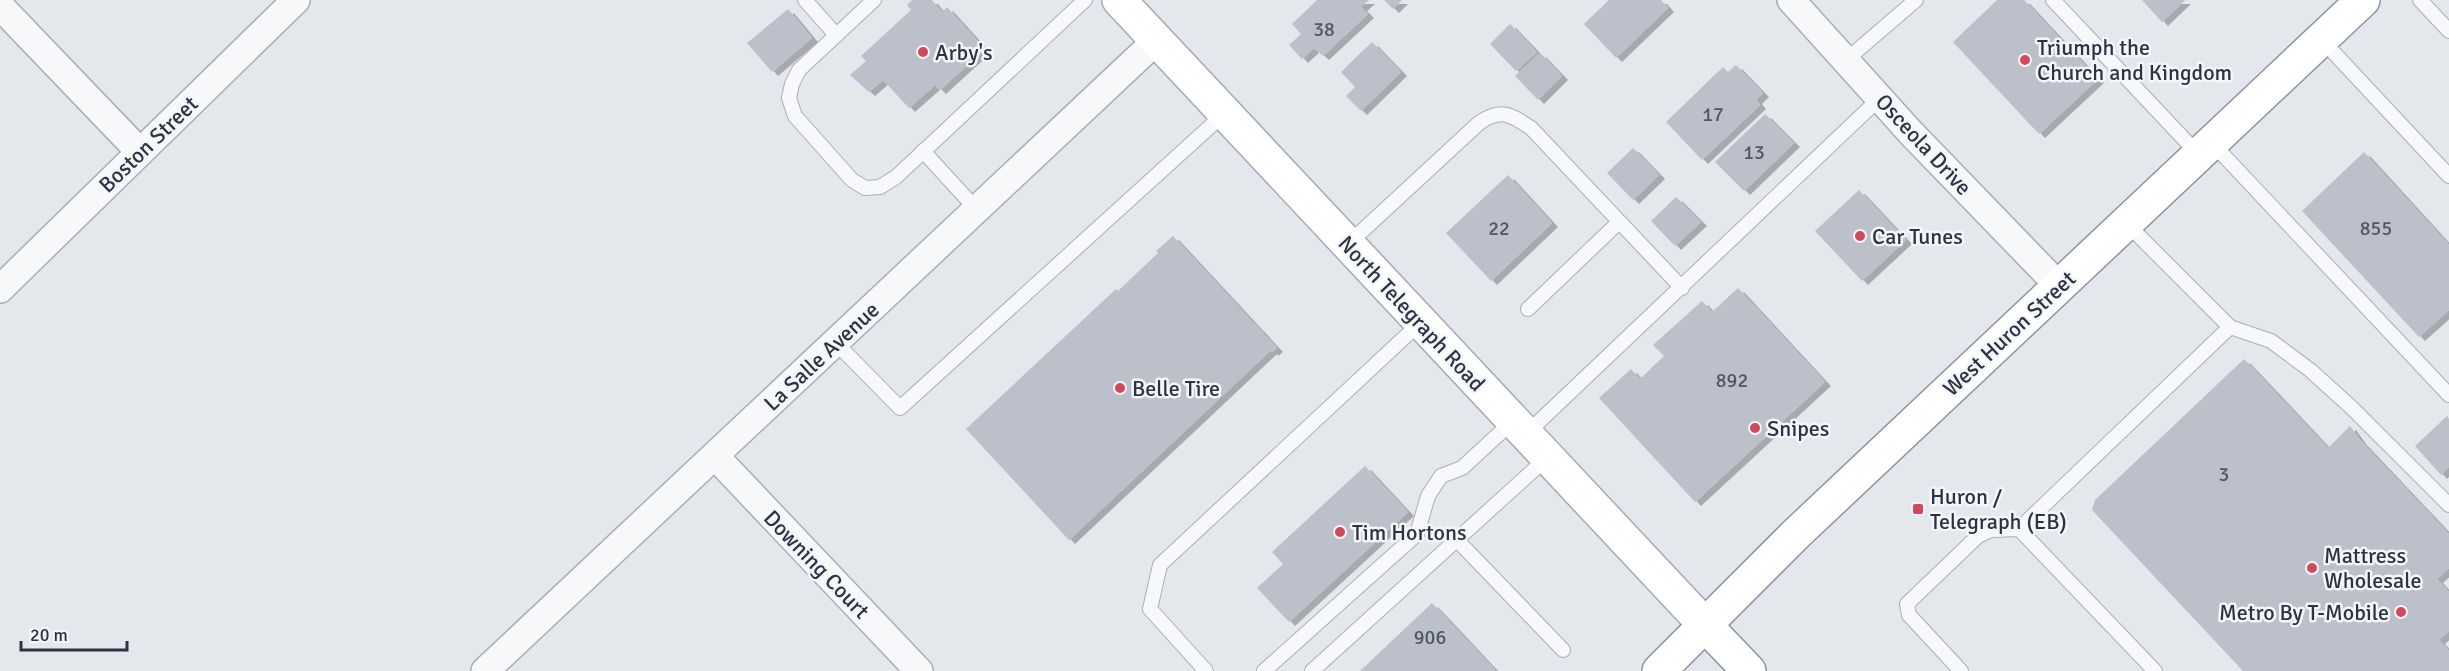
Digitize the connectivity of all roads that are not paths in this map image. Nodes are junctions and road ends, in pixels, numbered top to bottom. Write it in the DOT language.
graph roads {
  1 [pos="296,0"];
  2 [pos="805,0"];
  3 [pos="874,0"];
  4 [pos="1086,0"];
  5 [pos="1119,0"];
  6 [pos="1791,0"];
  7 [pos="1916,0"];
  8 [pos="2053,0"];
  9 [pos="2363,0"];
  10 [pos="2420,0"];
  11 [pos="0,6"];
  12 [pos="2449,31"];
  13 [pos="836,35"];
  14 [pos="2321,39"];
  15 [pos="1157,40"];
  16 [pos="1845,61"];
  17 [pos="1880,98"];
  18 [pos="1225,113"];
  19 [pos="2205,149"];
  20 [pos="923,151"];
  21 [pos="140,152"];
  22 [pos="2449,176"];
  23 [pos="977,210"];
  24 [pos="1619,222"];
  25 [pos="2126,223"];
  26 [pos="1348,244"];
  27 [pos="2059,286"];
  28 [pos="1682,288"];
  29 [pos="0,289"];
  30 [pos="1528,309"];
  31 [pos="1421,322"];
  32 [pos="2230,327"];
  33 [pos="836,343"];
  34 [pos="2449,395"];
  35 [pos="1529,437"];
  36 [pos="716,456"];
  37 [pos="2449,505"];
  38 [pos="2019,530"];
  39 [pos="1457,540"];
  40 [pos="1705,625"];
  41 [pos="1563,650"];
  42 [pos="485,671"];
  43 [pos="919,671"];
  44 [pos="1206,671"];
  45 [pos="1264,671"];
  46 [pos="1312,671"];
  47 [pos="1659,671"];
  48 [pos="1749,671"];
  49 [pos="1961,671"];
  50 [pos="2156,671"];
  1 -- 21 [label="street, Boston Street"];
  2 -- 13 [label="lane"];
  3 -- 13 [label="lane"];
  4 -- 20 [label="lane"];
  5 -- 15 [label="main road, North Telegraph Road"];
  6 -- 16 [label="street, Osceola Drive"];
  7 -- 16 [label="lane"];
  8 -- 19 [label="lane"];
  9 -- 14 [label="main road, West Huron Street"];
  10 -- 12 [label="lane"];
  11 -- 21 [label="street"];
  13 -- 20 [label="lane"];
  14 -- 19 [label="main road, West Huron Street"];
  14 -- 22 [label="lane"];
  15 -- 18 [label="main road, North Telegraph Road"];
  15 -- 23 [label="street, La Salle Avenue"];
  16 -- 17 [label="street, Osceola Drive"];
  17 -- 27 [label="street, Osceola Drive"];
  17 -- 28 [label="lane"];
  18 -- 26 [label="main road, North Telegraph Road"];
  18 -- 33 [label="lane"];
  19 -- 25 [label="main road, West Huron Street"];
  19 -- 34 [label="lane"];
  20 -- 23 [label="lane"];
  21 -- 29 [label="street, Boston Street"];
  23 -- 33 [label="street, La Salle Avenue"];
  24 -- 26 [label="lane"];
  24 -- 28 [label="lane"];
  24 -- 30 [label="lane"];
  25 -- 27 [label="main road, West Huron Street"];
  25 -- 32 [label="lane"];
  26 -- 31 [label="main road, North Telegraph Road"];
  27 -- 40 [label="main road, West Huron Street"];
  28 -- 35 [label="lane"];
  31 -- 35 [label="main road, North Telegraph Road"];
  31 -- 44 [label="lane"];
  32 -- 37 [label="lane"];
  32 -- 38 [label="lane"];
  33 -- 36 [label="street, La Salle Avenue"];
  35 -- 39 [label="lane"];
  35 -- 40 [label="main road, North Telegraph Road"];
  35 -- 45 [label="lane"];
  36 -- 42 [label="street, La Salle Avenue"];
  36 -- 43 [label="street, Downing Court"];
  38 -- 49 [label="lane"];
  38 -- 50 [label="lane"];
  39 -- 41 [label="lane"];
  39 -- 46 [label="lane"];
  40 -- 47 [label="main road, West Huron Street"];
  40 -- 48 [label="main road, North Telegraph Road"];
}
